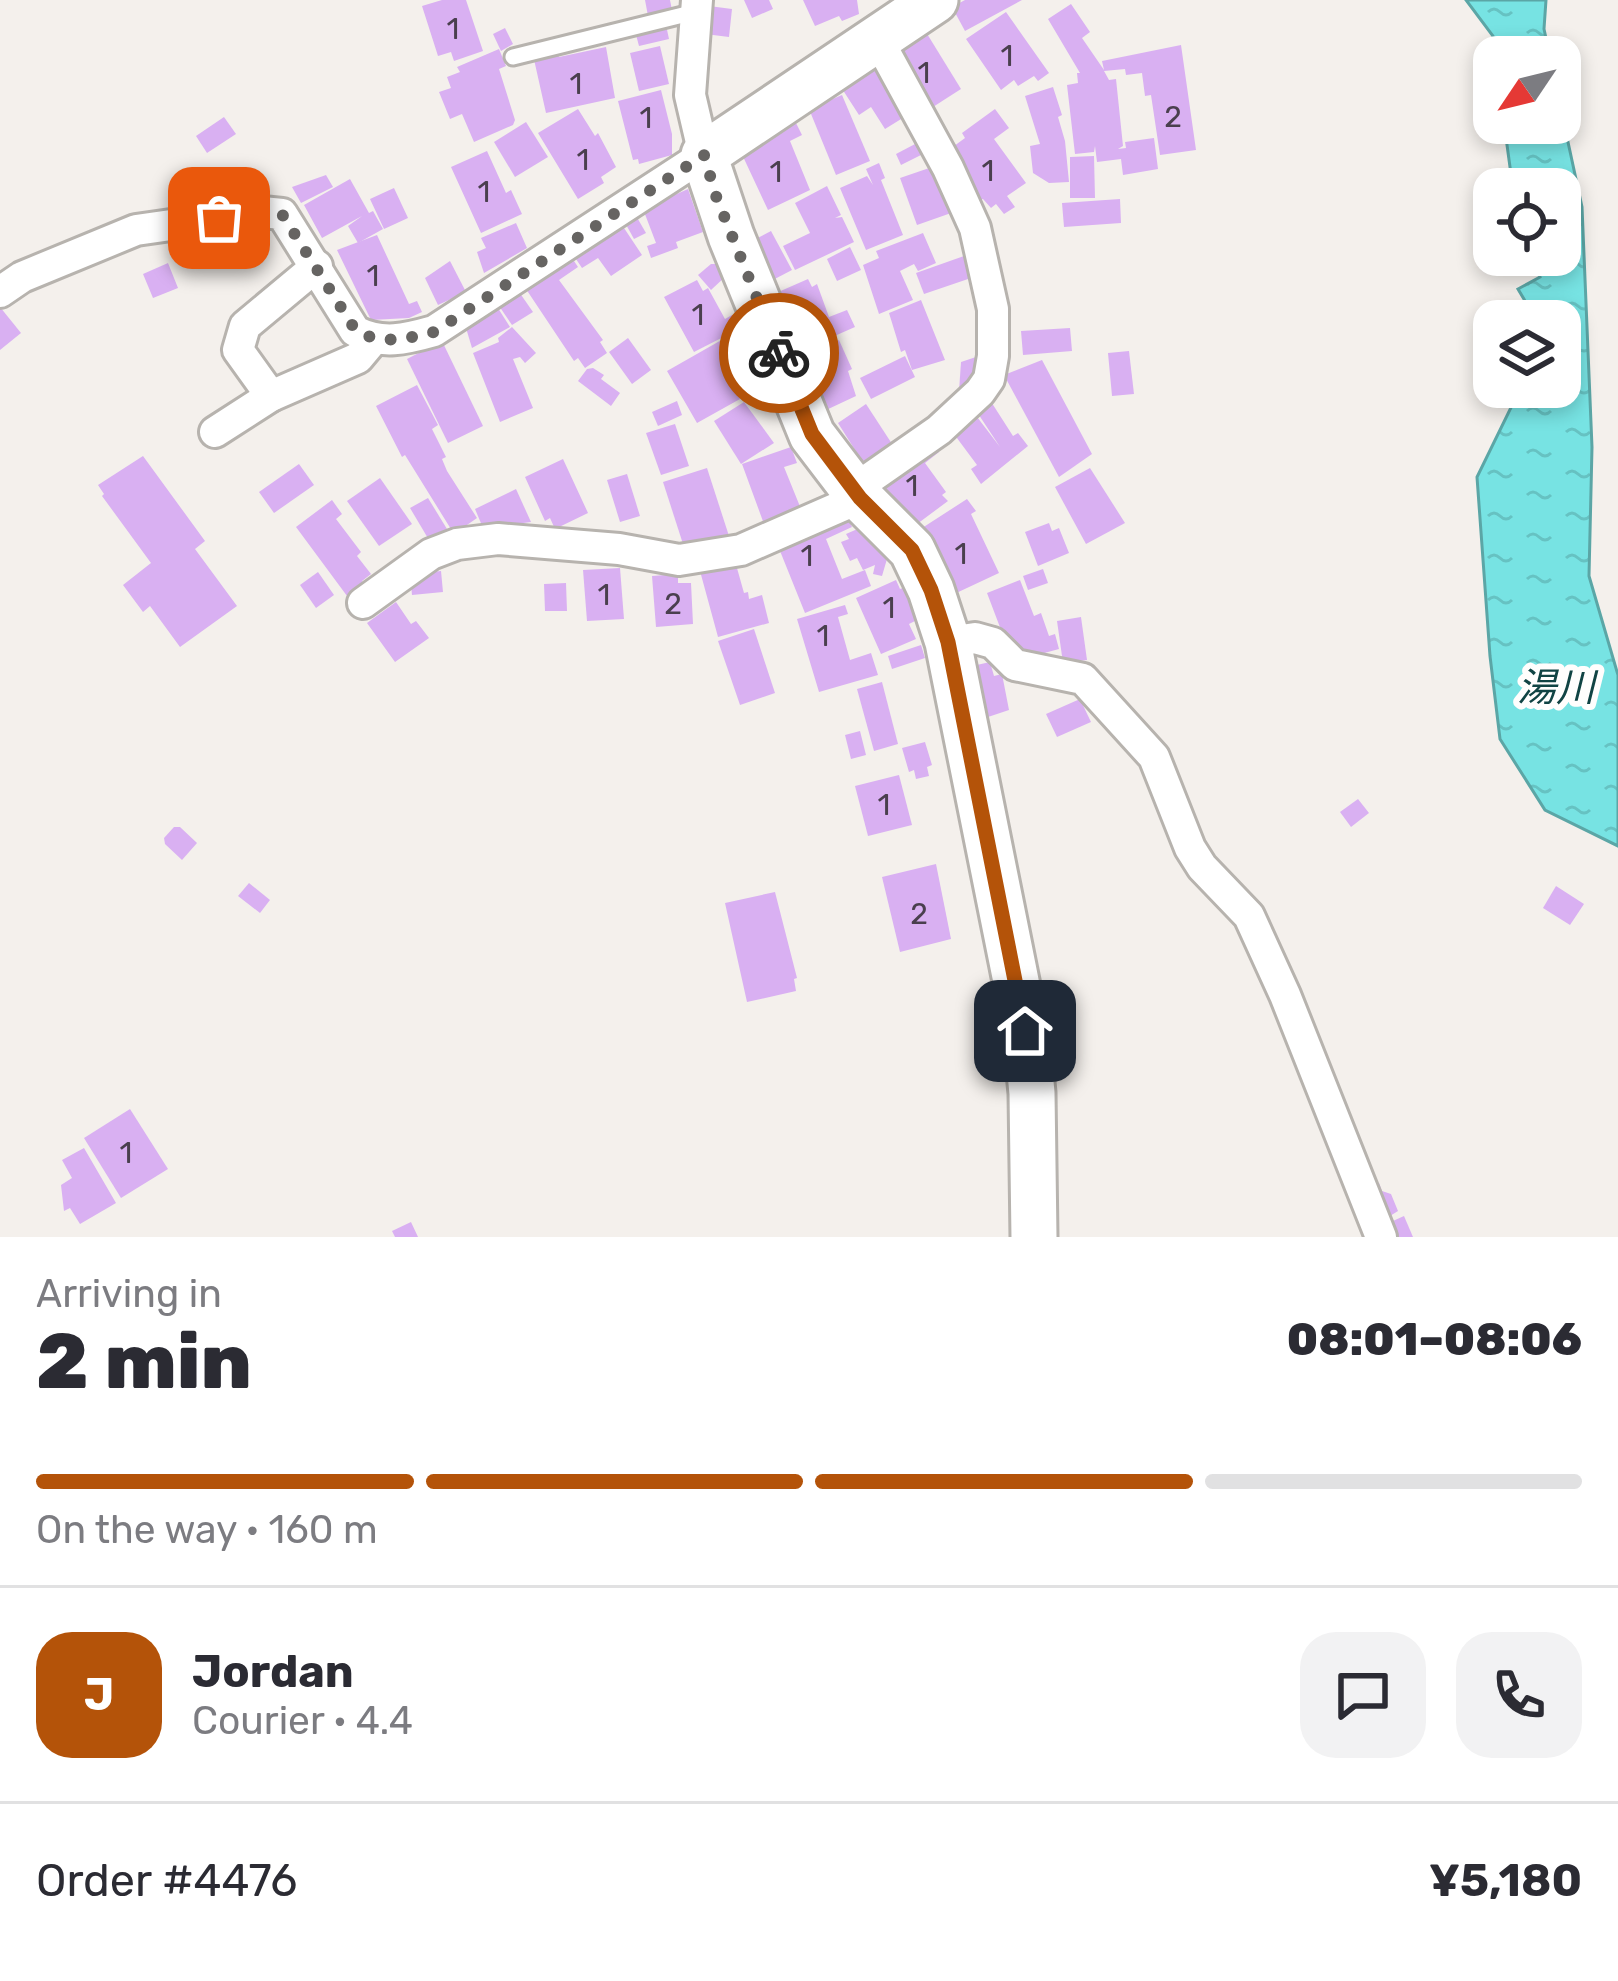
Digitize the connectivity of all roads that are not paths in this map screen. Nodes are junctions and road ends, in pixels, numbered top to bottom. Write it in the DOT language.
graph roads {
  1 [pos="935,0"];
  2 [pos="696,6"];
  3 [pos="877,38"];
  4 [pos="513,57"];
  5 [pos="704,155"];
  6 [pos="317,266"];
  7 [pos="0,292"];
  8 [pos="373,340"];
  9 [pos="271,396"];
  10 [pos="215,432"];
  11 [pos="857,494"];
  12 [pos="363,603"];
  13 [pos="948,642"];
  14 [pos="1034,1237"];
  15 [pos="1381,1237"];
  1 -- 3 [label="main road"];
  2 -- 4 [label="lane"];
  2 -- 5 [label="street"];
  3 -- 5 [label="main road"];
  3 -- 11 [label="street"];
  5 -- 8 [label="street"];
  5 -- 11 [label="main road"];
  6 -- 7 [label="street"];
  6 -- 8 [label="street"];
  6 -- 9 [label="street"];
  8 -- 9 [label="street"];
  9 -- 10 [label="street"];
  11 -- 12 [label="street"];
  11 -- 13 [label="main road"];
  13 -- 14 [label="main road"];
  13 -- 15 [label="street"];
}
